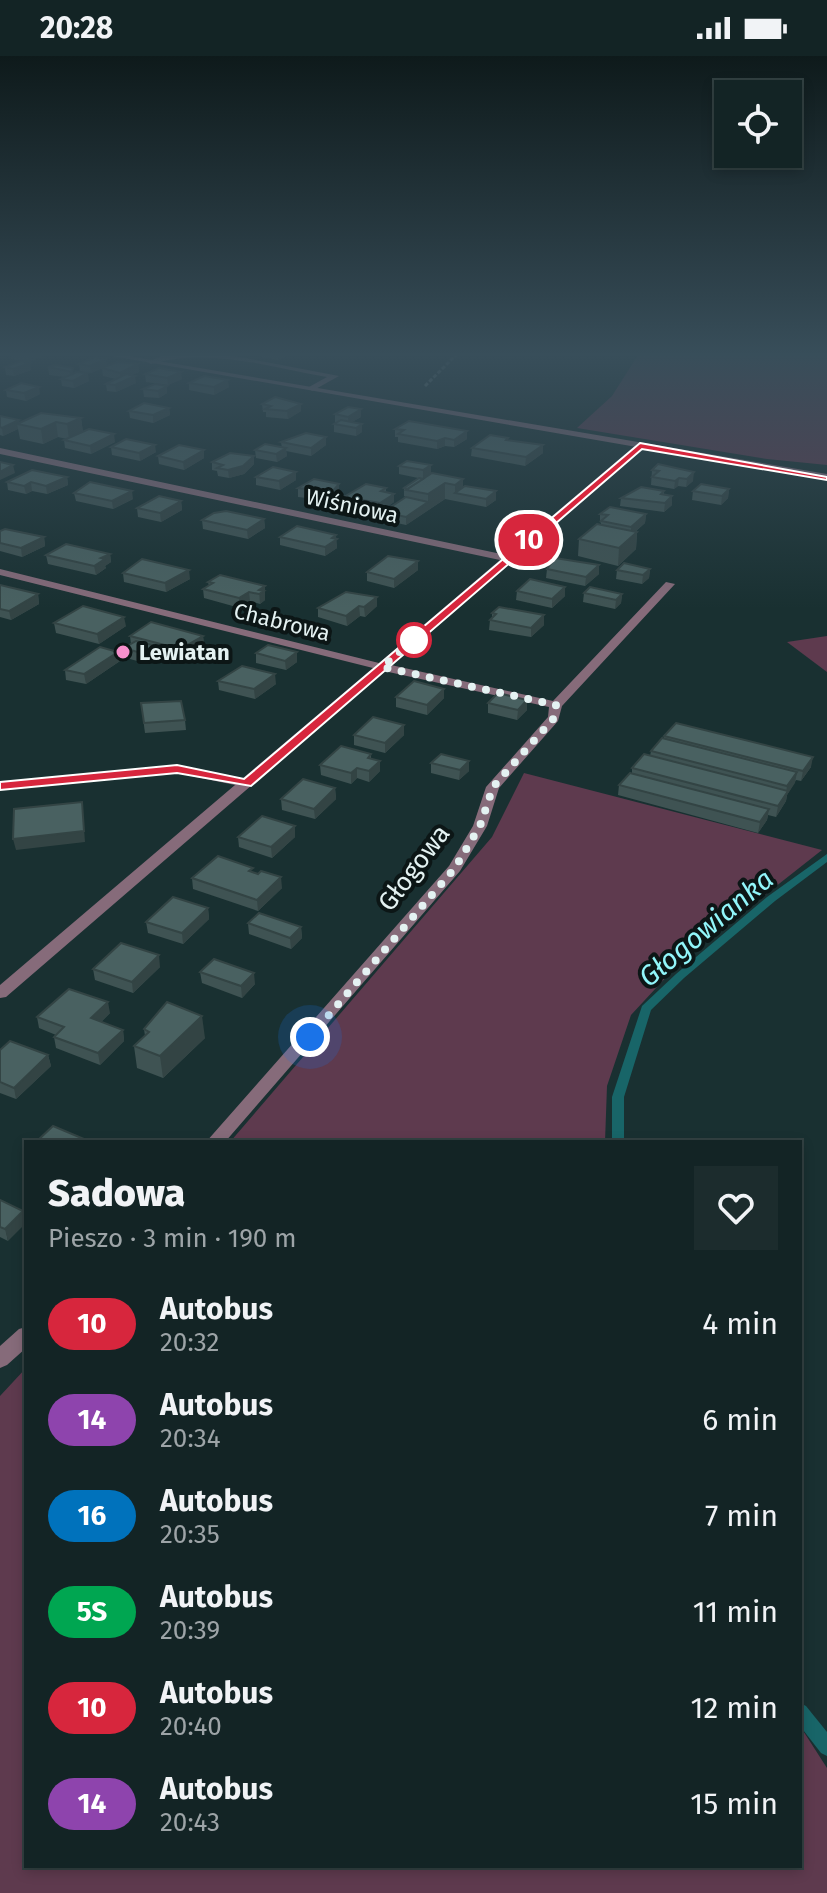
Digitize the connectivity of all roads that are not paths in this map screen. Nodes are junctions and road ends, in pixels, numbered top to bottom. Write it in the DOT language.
graph roads {
  1 [pos="592,438"];
  2 [pos="640,446"];
  3 [pos="0,451"];
  4 [pos="827,477"];
  5 [pos="508,559"];
  6 [pos="0,572"];
  7 [pos="670,584"];
  8 [pos="382,667"];
  9 [pos="556,705"];
  10 [pos="247,784"];
  11 [pos="0,786"];
  12 [pos="0,993"];
  13 [pos="217,1140"];
  14 [pos="24,1337"];
  15 [pos="0,1359"];
  1 -- 2 [label="street"];
  2 -- 4 [label="street"];
  2 -- 5 [label="street"];
  3 -- 5 [label="street, Wiśniowa"];
  5 -- 8 [label="street"];
  6 -- 8 [label="street, Chabrowa"];
  7 -- 9 [label="street, Głogowa"];
  8 -- 9 [label="street, Chabrowa"];
  8 -- 10 [label="street"];
  9 -- 13 [label="street, Głogowa"];
  10 -- 11 [label="street"];
  10 -- 12 [label="street"];
  14 -- 15 [label="street"];
}
